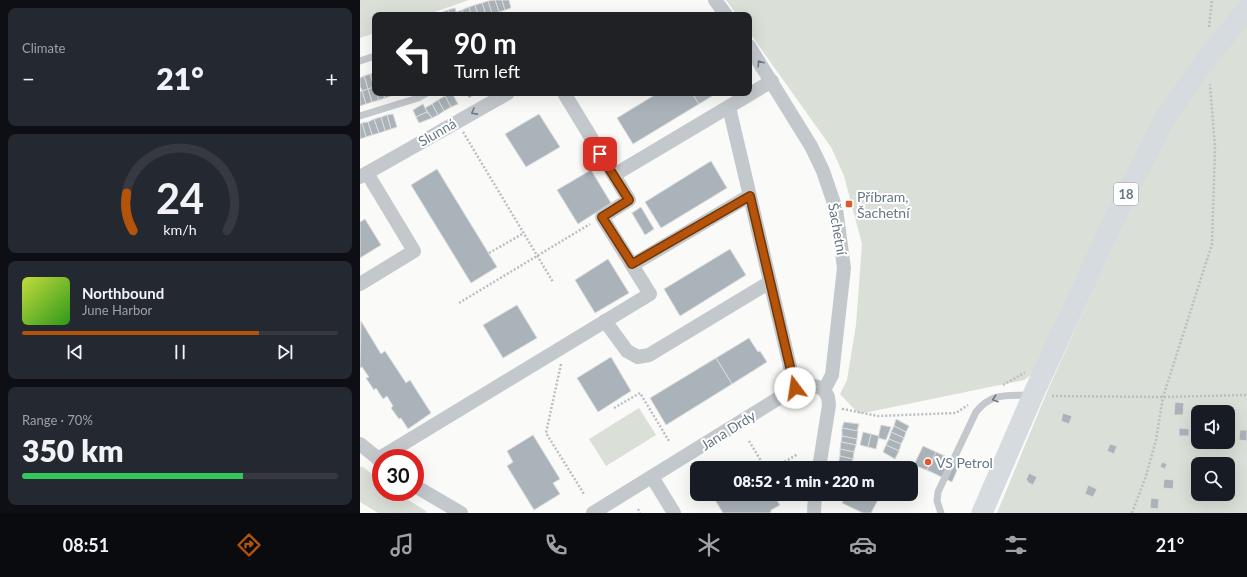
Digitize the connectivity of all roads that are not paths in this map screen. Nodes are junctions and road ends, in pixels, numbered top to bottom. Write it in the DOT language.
graph roads {
  1 [pos="715,0"];
  2 [pos="1247,8"];
  3 [pos="724,12"];
  4 [pos="752,51"];
  5 [pos="372,57"];
  6 [pos="360,61"];
  7 [pos="772,81"];
  8 [pos="752,93"];
  9 [pos="422,96"];
  10 [pos="503,96"];
  11 [pos="566,96"];
  12 [pos="747,96"];
  13 [pos="729,107"];
  14 [pos="360,116"];
  15 [pos="364,175"];
  16 [pos="614,175"];
  17 [pos="750,196"];
  18 [pos="632,264"];
  19 [pos="770,282"];
  20 [pos="360,284"];
  21 [pos="605,321"];
  22 [pos="795,388"];
  23 [pos="1037,388"];
  24 [pos="824,390"];
  25 [pos="360,444"];
  26 [pos="398,449"];
  27 [pos="372,454"];
  28 [pos="820,461"];
  29 [pos="652,477"];
  30 [pos="424,491"];
  31 [pos="815,501"];
  32 [pos="461,513"];
  33 [pos="593,513"];
  34 [pos="674,513"];
  35 [pos="814,513"];
  36 [pos="941,513"];
  37 [pos="982,513"];
  1 -- 3 [label="street"];
  2 -- 23 [label="main road, 18"];
  7 -- 4 [label="street, Šachetní, one-way"];
  5 -- 6 [label="lane"];
  7 -- 8 [label="street"];
  7 -- 24 [label="street, Šachetní"];
  9 -- 14 [label="lane"];
  10 -- 15 [label="street, Slunná, one-way"];
  11 -- 16 [label="street"];
  12 -- 13 [label="street"];
  13 -- 16 [label="street"];
  13 -- 17 [label="street"];
  15 -- 20 [label="street, Slunná"];
  16 -- 18 [label="street"];
  17 -- 18 [label="street"];
  17 -- 19 [label="street"];
  18 -- 21 [label="street"];
  19 -- 21 [label="street"];
  19 -- 22 [label="street"];
  21 -- 26 [label="street"];
  22 -- 24 [label="street, Jana Drdy"];
  22 -- 29 [label="street, Jana Drdy"];
  23 -- 36 [label="lane, one-way"];
  23 -- 37 [label="main road, 18"];
  24 -- 28 [label="street"];
  25 -- 27 [label="street"];
  29 -- 33 [label="street, Jana Drdy"];
  29 -- 34 [label="street"];
  30 -- 32 [label="street"];
  31 -- 35 [label="street"];
}
